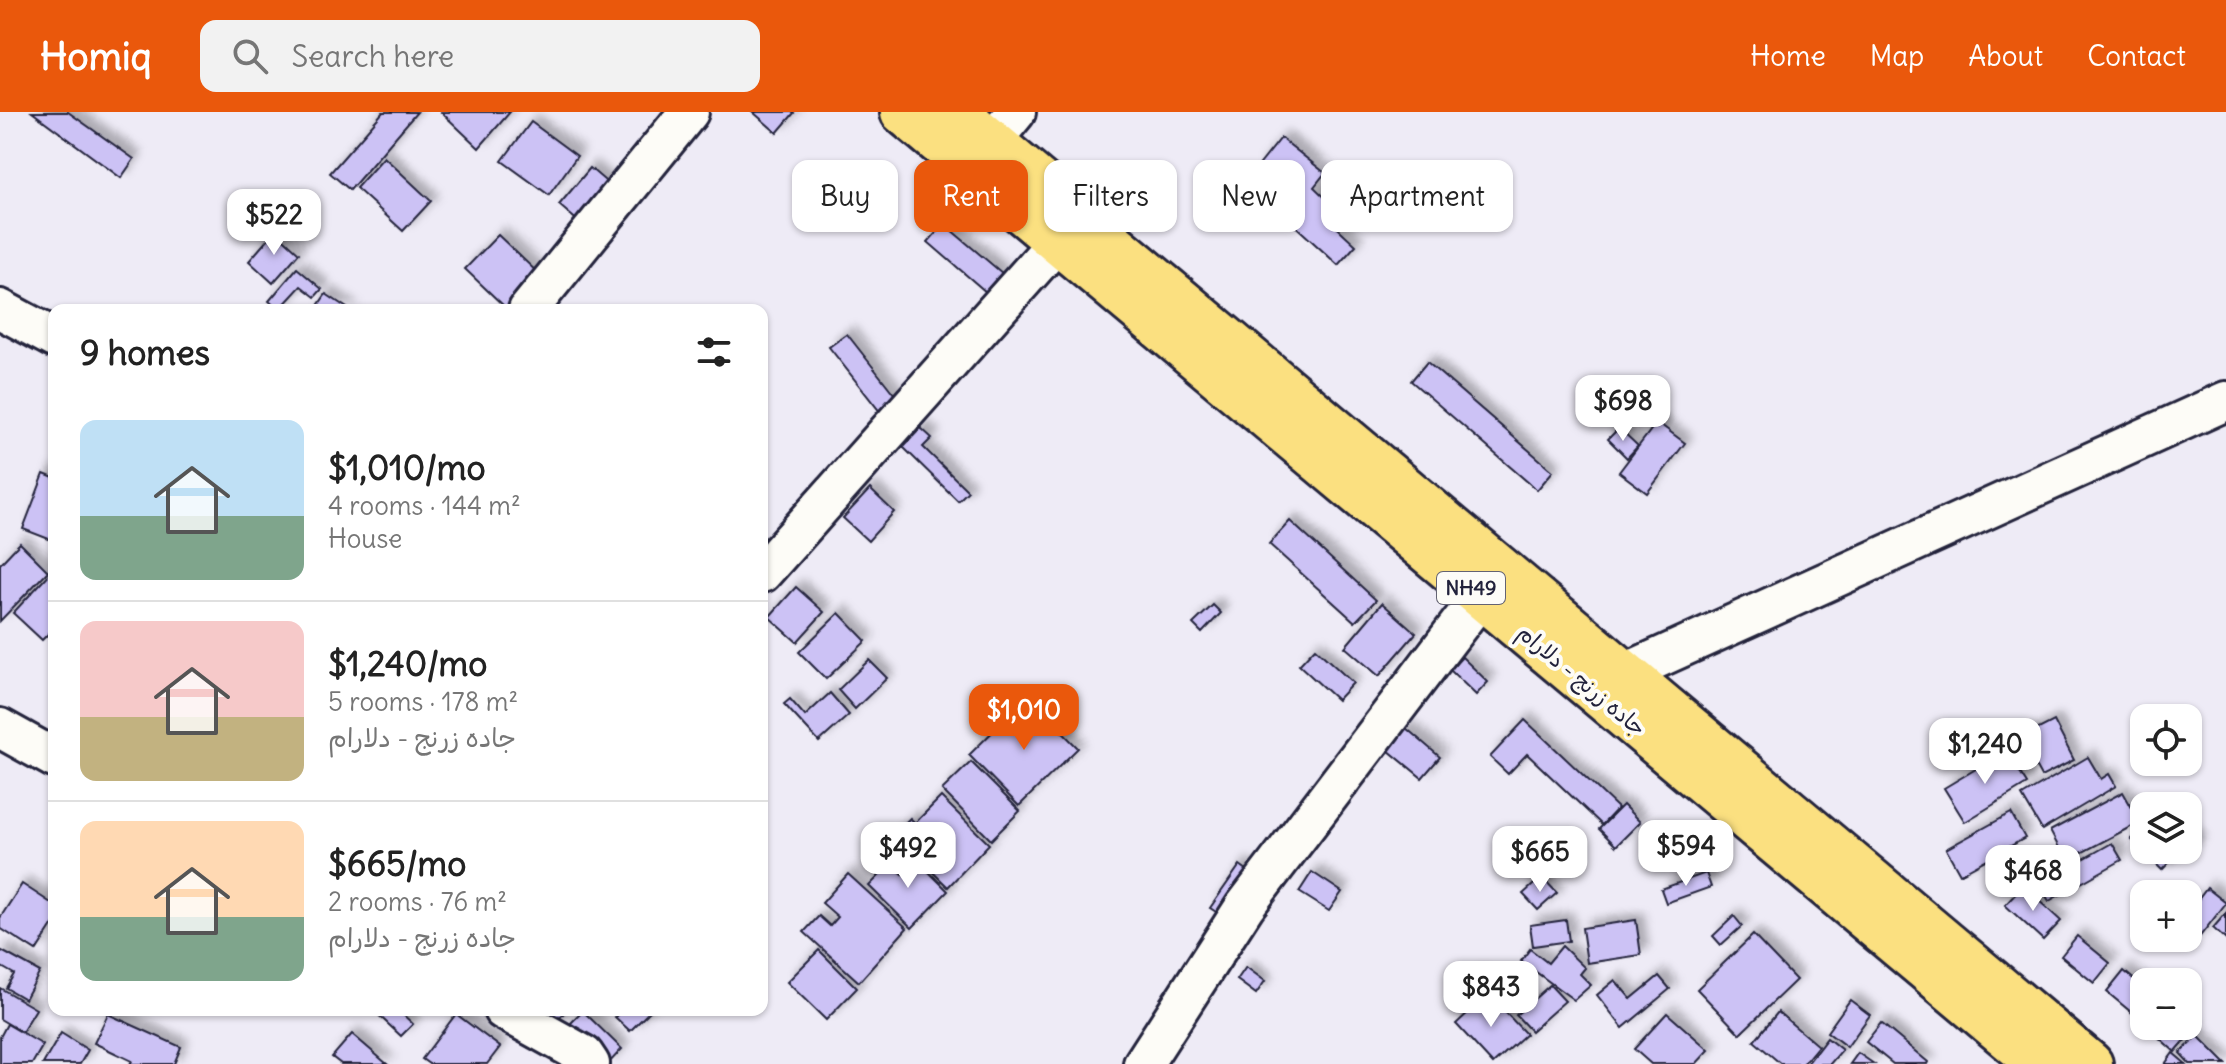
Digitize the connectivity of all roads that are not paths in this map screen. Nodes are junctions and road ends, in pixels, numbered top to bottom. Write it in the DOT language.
graph roads {
  1 [pos="689,112"];
  2 [pos="903,112"];
  3 [pos="956,112"];
  4 [pos="1004,127"];
  5 [pos="1058,241"];
  6 [pos="533,304"];
  7 [pos="0,309"];
  8 [pos="48,335"];
  9 [pos="2226,401"];
  10 [pos="768,566"];
  11 [pos="1493,584"];
  12 [pos="1625,673"];
  13 [pos="0,728"];
  14 [pos="48,755"];
  15 [pos="514,1016"];
  16 [pos="590,1064"];
  17 [pos="1143,1064"];
  18 [pos="2040,1064"];
  19 [pos="2090,1064"];
  1 -- 6 [label="street"];
  2 -- 5 [label="highway, جاده زرنج - دلارام / NH49"];
  3 -- 4 [label="highway, جاده زرنج - دلارام / NH49"];
  4 -- 11 [label="highway, جاده زرنج - دلارام / NH49"];
  5 -- 10 [label="street"];
  5 -- 11 [label="highway, جاده زرنج - دلارام / NH49"];
  7 -- 8 [label="street"];
  9 -- 12 [label="street"];
  11 -- 12 [label="highway, جاده زرنج - دلارام / NH49"];
  11 -- 17 [label="street"];
  11 -- 18 [label="highway, جاده زرنج - دلارام / NH49"];
  12 -- 19 [label="highway, جاده زرنج - دلارام / NH49"];
  13 -- 14 [label="street"];
  15 -- 16 [label="street"];
}
